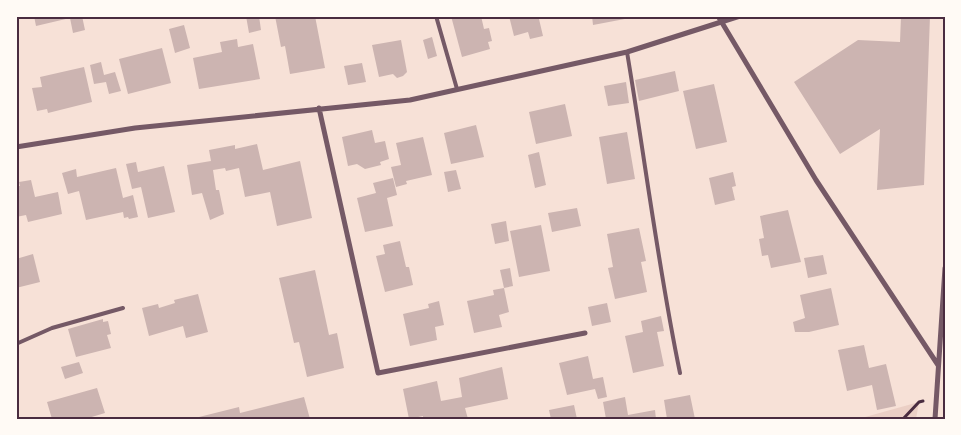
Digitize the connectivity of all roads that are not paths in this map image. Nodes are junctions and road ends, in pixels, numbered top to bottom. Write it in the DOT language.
graph roads {
  1 [pos="436,16"];
  2 [pos="718,16"];
  3 [pos="740,16"];
  4 [pos="720,22"];
  5 [pos="627,52"];
  6 [pos="457,89"];
  7 [pos="319,108"];
  8 [pos="16,147"];
  9 [pos="945,268"];
  10 [pos="123,308"];
  11 [pos="585,333"];
  12 [pos="16,344"];
  13 [pos="938,365"];
  14 [pos="680,373"];
  15 [pos="937,395"];
  16 [pos="945,398"];
  17 [pos="935,419"];
  1 -- 6 [label="lane"];
  2 -- 4 [label="street"];
  3 -- 4 [label="street"];
  4 -- 5 [label="street"];
  4 -- 13 [label="street"];
  5 -- 6 [label="street"];
  5 -- 14 [label="lane"];
  6 -- 7 [label="street"];
  7 -- 8 [label="street"];
  7 -- 11 [label="street"];
  9 -- 13 [label="street"];
  10 -- 12 [label="lane"];
  13 -- 15 [label="street"];
  15 -- 16 [label="street"];
  15 -- 17 [label="street"];
}
